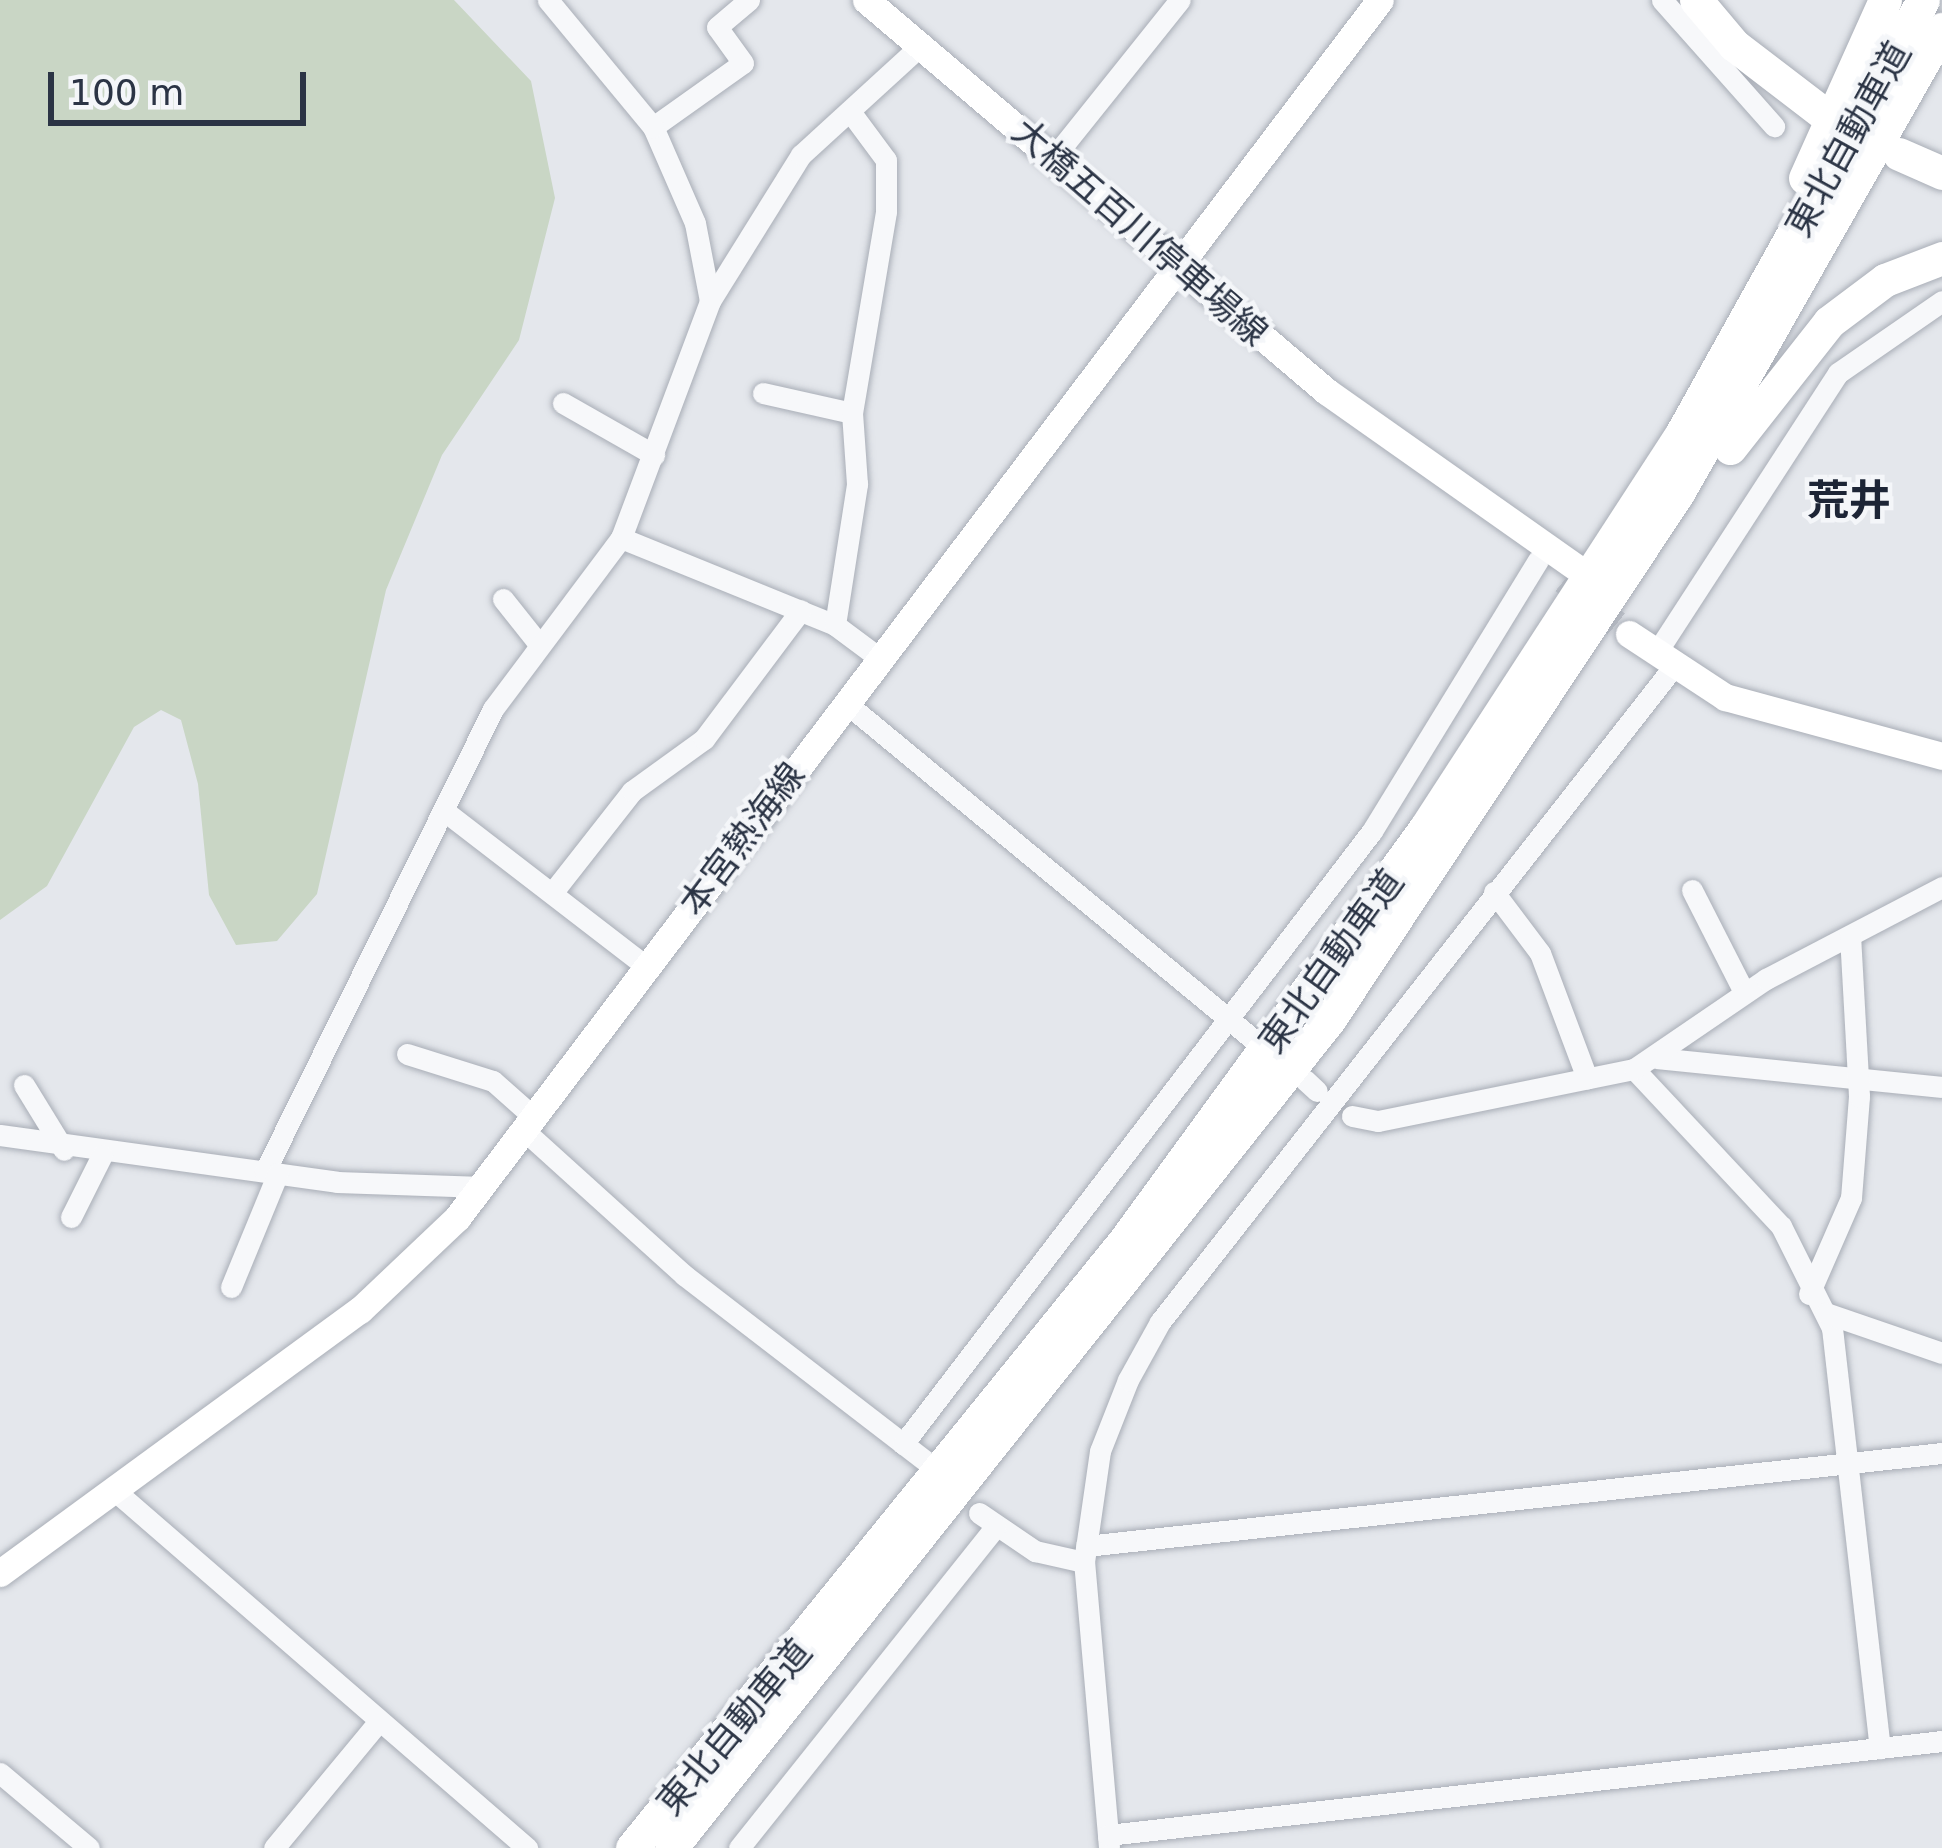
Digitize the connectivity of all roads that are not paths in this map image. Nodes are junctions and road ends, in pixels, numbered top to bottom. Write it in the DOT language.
graph roads {
  1 [pos="548,0"];
  2 [pos="749,0"];
  3 [pos="866,0"];
  4 [pos="1180,0"];
  5 [pos="1380,0"];
  6 [pos="1662,0"];
  7 [pos="1696,0"];
  8 [pos="1720,0"];
  9 [pos="1885,0"];
  10 [pos="1923,0"];
  11 [pos="1942,28"];
  12 [pos="920,46"];
  13 [pos="852,114"];
  14 [pos="652,127"];
  15 [pos="1774,127"];
  16 [pos="1942,153"];
  17 [pos="1054,157"];
  18 [pos="1942,172"];
  19 [pos="1942,258"];
  20 [pos="1184,271"];
  21 [pos="710,301"];
  22 [pos="1942,301"];
  23 [pos="763,392"];
  24 [pos="563,403"];
  25 [pos="852,413"];
  26 [pos="1678,439"];
  27 [pos="654,455"];
  28 [pos="1419,458"];
  29 [pos="621,538"];
  30 [pos="1538,560"];
  31 [pos="503,599"];
  32 [pos="801,610"];
  33 [pos="836,625"];
  34 [pos="1633,627"];
  35 [pos="538,643"];
  36 [pos="1668,655"];
  37 [pos="878,657"];
  38 [pos="846,703"];
  39 [pos="1527,729"];
  40 [pos="1942,756"];
  41 [pos="447,813"];
  42 [pos="1942,886"];
  43 [pos="556,888"];
  44 [pos="1692,890"];
  45 [pos="1494,892"];
  46 [pos="1850,936"];
  47 [pos="648,968"];
  48 [pos="1744,992"];
  49 [pos="1229,1019"];
  50 [pos="1254,1040"];
  51 [pos="407,1054"];
  52 [pos="1657,1058"];
  53 [pos="1634,1069"];
  54 [pos="1587,1078"];
  55 [pos="24,1084"];
  56 [pos="1858,1085"];
  57 [pos="1942,1087"];
  58 [pos="1352,1116"];
  59 [pos="532,1126"];
  60 [pos="0,1135"];
  61 [pos="64,1150"];
  62 [pos="102,1155"];
  63 [pos="271,1172"];
  64 [pos="483,1187"];
  65 [pos="70,1217"];
  66 [pos="231,1287"];
  67 [pos="1809,1294"];
  68 [pos="1826,1313"];
  69 [pos="1942,1353"];
  70 [pos="903,1444"];
  71 [pos="1942,1453"];
  72 [pos="924,1460"];
  73 [pos="1848,1462"];
  74 [pos="114,1490"];
  75 [pos="1085,1554"];
  76 [pos="0,1573"];
  77 [pos="379,1721"];
  78 [pos="1942,1741"];
  79 [pos="1880,1748"];
  80 [pos="0,1773"];
  81 [pos="1108,1841"];
  82 [pos="89,1848"];
  83 [pos="274,1848"];
  84 [pos="527,1848"];
  85 [pos="632,1848"];
  86 [pos="670,1848"];
  87 [pos="739,1848"];
  1 -- 14 [label="street"];
  2 -- 14 [label="street"];
  3 -- 12 [label="main road, 大橋五百川停車場線"];
  4 -- 17 [label="street"];
  5 -- 20 [label="main road, 本宮熱海線"];
  6 -- 15 [label="street"];
  7 -- 8 [label="highway"];
  9 -- 26 [label="highway"];
  10 -- 26 [label="highway, 東北自動車道"];
  11 -- 39 [label="highway, 東北自動車道"];
  12 -- 13 [label="street"];
  12 -- 17 [label="main road, 大橋五百川停車場線"];
  13 -- 21 [label="street"];
  13 -- 25 [label="street"];
  14 -- 21 [label="street"];
  16 -- 18 [label="highway"];
  17 -- 20 [label="main road, 大橋五百川停車場線"];
  19 -- 39 [label="highway"];
  20 -- 28 [label="main road, 大橋五百川停車場線"];
  20 -- 37 [label="main road, 本宮熱海線"];
  21 -- 27 [label="street"];
  22 -- 36 [label="street"];
  23 -- 25 [label="street"];
  24 -- 27 [label="street"];
  25 -- 33 [label="street"];
  26 -- 85 [label="highway, 東北自動車道"];
  27 -- 29 [label="street"];
  28 -- 30 [label="main road, 大橋五百川停車場線"];
  28 -- 30 [label="main road, 大橋五百川停車場線"];
  29 -- 32 [label="street"];
  29 -- 35 [label="street"];
  30 -- 49 [label="street"];
  31 -- 35 [label="street"];
  32 -- 33 [label="street"];
  32 -- 43 [label="street"];
  33 -- 37 [label="street"];
  34 -- 36 [label="main road"];
  35 -- 41 [label="street"];
  36 -- 40 [label="main road"];
  36 -- 45 [label="street"];
  37 -- 38 [label="main road, 本宮熱海線"];
  38 -- 47 [label="main road, 本宮熱海線"];
  38 -- 49 [label="street"];
  39 -- 86 [label="highway, 東北自動車道"];
  41 -- 43 [label="street"];
  41 -- 63 [label="street"];
  42 -- 46 [label="street"];
  43 -- 47 [label="street"];
  44 -- 48 [label="street"];
  45 -- 54 [label="street"];
  45 -- 75 [label="street"];
  46 -- 48 [label="street"];
  46 -- 56 [label="street"];
  47 -- 59 [label="main road, 本宮熱海線"];
  48 -- 52 [label="street"];
  49 -- 50 [label="street"];
  49 -- 70 [label="street"];
  51 -- 59 [label="street"];
  52 -- 53 [label="street"];
  52 -- 56 [label="street"];
  53 -- 54 [label="street"];
  53 -- 67 [label="street"];
  54 -- 58 [label="street"];
  55 -- 61 [label="street"];
  56 -- 57 [label="street"];
  56 -- 67 [label="street"];
  59 -- 64 [label="main road, 本宮熱海線"];
  59 -- 70 [label="street"];
  60 -- 61 [label="street"];
  61 -- 62 [label="street"];
  62 -- 63 [label="street"];
  62 -- 65 [label="street"];
  63 -- 64 [label="street"];
  63 -- 66 [label="street"];
  64 -- 74 [label="main road, 本宮熱海線"];
  67 -- 68 [label="street"];
  68 -- 69 [label="street"];
  68 -- 73 [label="street"];
  70 -- 72 [label="street"];
  71 -- 73 [label="street"];
  73 -- 75 [label="street"];
  73 -- 79 [label="street"];
  74 -- 76 [label="main road, 本宮熱海線"];
  74 -- 77 [label="street"];
  75 -- 81 [label="street"];
  75 -- 87 [label="street"];
  77 -- 83 [label="street"];
  77 -- 84 [label="street"];
  78 -- 79 [label="street"];
  79 -- 81 [label="street"];
  80 -- 82 [label="street"];
}
